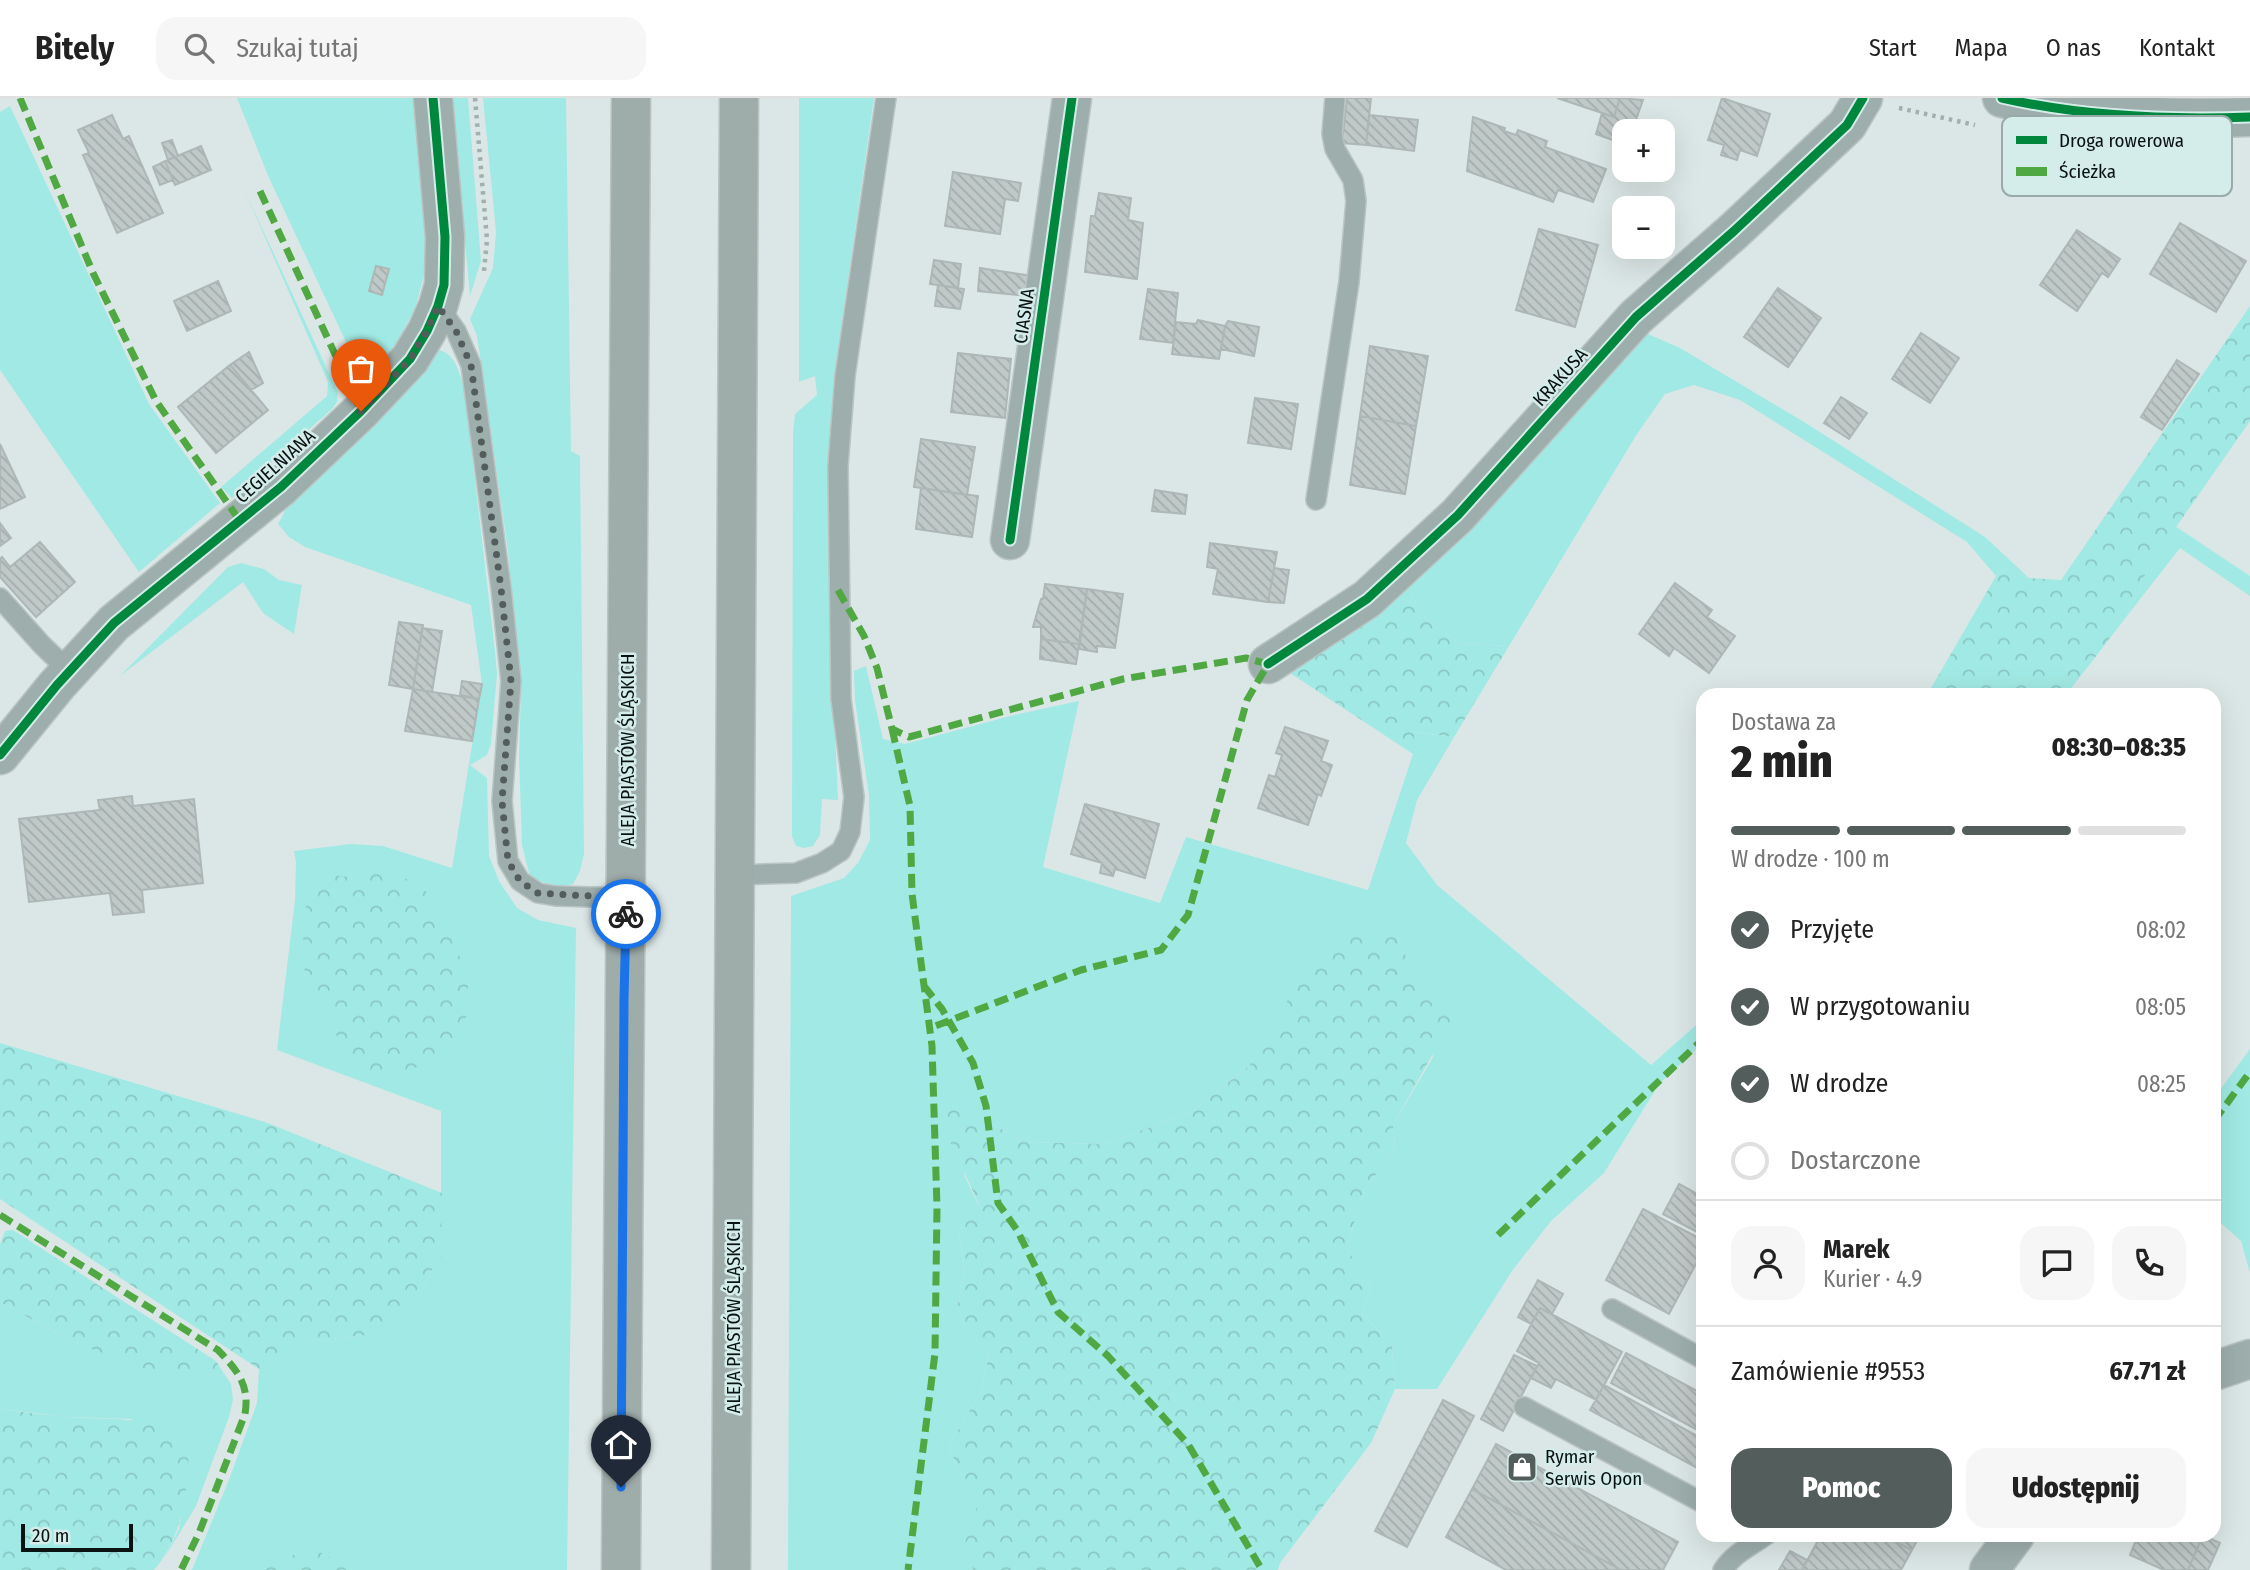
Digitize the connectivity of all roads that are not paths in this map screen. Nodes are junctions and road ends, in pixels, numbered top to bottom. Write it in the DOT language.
graph roads {
  1 [pos="433,98"];
  2 [pos="631,98"];
  3 [pos="739,98"];
  4 [pos="886,98"];
  5 [pos="1072,98"];
  6 [pos="1335,98"];
  7 [pos="1863,98"];
  8 [pos="2002,98"];
  9 [pos="2126,116"];
  10 [pos="2250,117"];
  11 [pos="2232,118"];
  12 [pos="438,306"];
  13 [pos="1316,500"];
  14 [pos="1010,540"];
  15 [pos="0,598"];
  16 [pos="1268,664"];
  17 [pos="69,671"];
  18 [pos="0,755"];
  19 [pos="735,875"];
  20 [pos="626,898"];
  21 [pos="1612,1309"];
  22 [pos="1696,1355"];
  23 [pos="2250,1359"];
  24 [pos="2221,1369"];
  25 [pos="1524,1407"];
  26 [pos="1696,1499"];
  27 [pos="1753,1542"];
  28 [pos="2010,1542"];
  29 [pos="621,1570"];
  30 [pos="731,1570"];
  31 [pos="1723,1570"];
  32 [pos="1989,1570"];
  1 -- 12 [label="street, CEGIELNIANA"];
  2 -- 20 [label="highway, ALEJA PIASTÓW ŚLĄSKICH"];
  3 -- 19 [label="highway, ALEJA PIASTÓW ŚLĄSKICH"];
  4 -- 19 [label="lane"];
  5 -- 14 [label="street, CIASNA"];
  6 -- 13 [label="lane"];
  7 -- 16 [label="street, KRAKUSA"];
  8 -- 9 [label="street"];
  10 -- 11 [label="street"];
  12 -- 17 [label="street, CEGIELNIANA"];
  12 -- 20 [label="lane"];
  15 -- 17 [label="lane"];
  17 -- 18 [label="street, CEGIELNIANA"];
  19 -- 30 [label="highway, ALEJA PIASTÓW ŚLĄSKICH"];
  20 -- 29 [label="highway, ALEJA PIASTÓW ŚLĄSKICH"];
  21 -- 22 [label="lane"];
  23 -- 24 [label="street"];
  25 -- 26 [label="lane"];
  27 -- 31 [label="lane"];
  28 -- 32 [label="street"];
}
